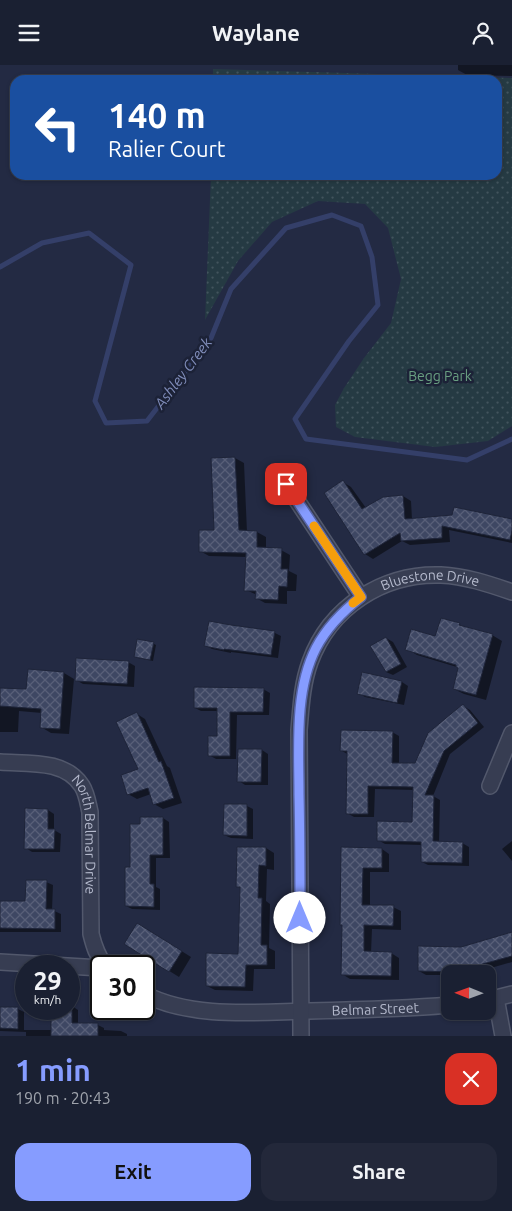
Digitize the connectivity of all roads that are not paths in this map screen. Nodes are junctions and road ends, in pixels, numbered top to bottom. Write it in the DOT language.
graph roads {
  1 [pos="286,484"];
  2 [pos="512,592"];
  3 [pos="361,597"];
  4 [pos="512,733"];
  5 [pos="0,762"];
  6 [pos="490,786"];
  7 [pos="97,955"];
  8 [pos="0,962"];
  9 [pos="90,966"];
  10 [pos="512,994"];
  11 [pos="496,998"];
  12 [pos="155,999"];
  13 [pos="441,1006"];
  14 [pos="300,1011"];
  15 [pos="496,1012"];
  16 [pos="301,1036"];
  17 [pos="503,1036"];
  1 -- 3 [label="street"];
  2 -- 3 [label="street, Bluestone Drive"];
  3 -- 14 [label="street, Bluestone Drive"];
  4 -- 6 [label="street"];
  5 -- 7 [label="street, North Belmar Drive"];
  8 -- 9 [label="street, North Belmar Drive"];
  10 -- 11 [label="street"];
  12 -- 14 [label="street"];
  13 -- 14 [label="street, Belmar Street"];
  14 -- 16 [label="street, Bluestone Drive"];
  15 -- 17 [label="street"];
}
